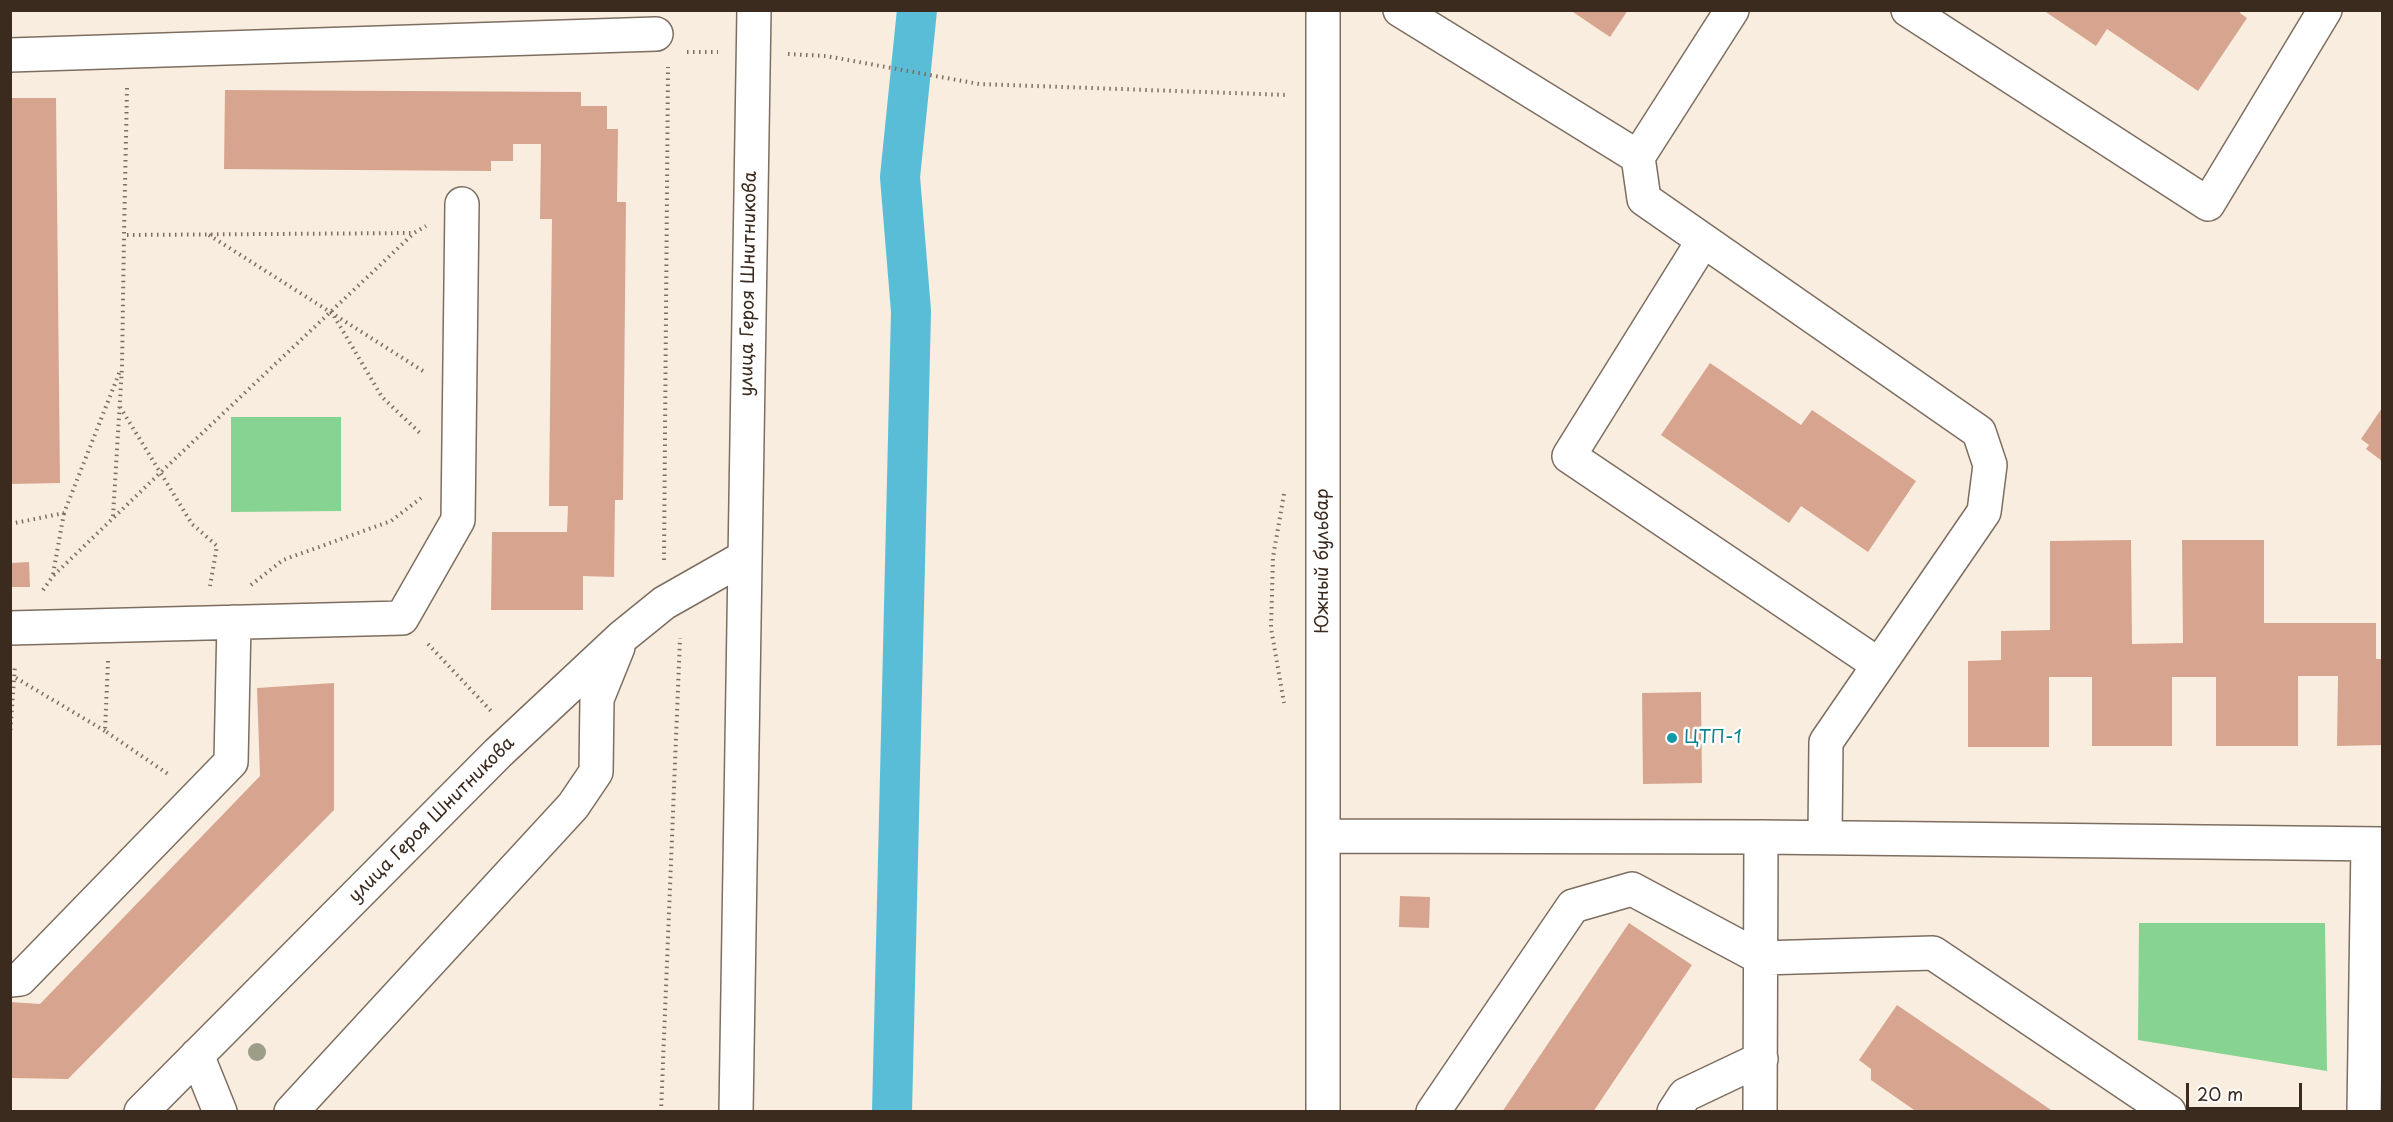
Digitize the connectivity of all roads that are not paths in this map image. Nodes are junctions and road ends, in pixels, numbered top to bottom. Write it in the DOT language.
graph roads {
  1 [pos="754,10"];
  2 [pos="1323,10"];
  3 [pos="1400,10"];
  4 [pos="1732,10"];
  5 [pos="1908,10"];
  6 [pos="2325,10"];
  7 [pos="668,43"];
  8 [pos="10,56"];
  9 [pos="1638,157"];
  10 [pos="462,204"];
  11 [pos="1703,241"];
  12 [pos="745,557"];
  13 [pos="219,622"];
  14 [pos="12,628"];
  15 [pos="622,637"];
  16 [pos="1879,665"];
  17 [pos="1323,836"];
  18 [pos="1761,837"];
  19 [pos="1825,837"];
  20 [pos="2375,844"];
  21 [pos="1761,958"];
  22 [pos="10,980"];
  23 [pos="197,1055"];
  24 [pos="1761,1059"];
  25 [pos="1765,1109"];
  26 [pos="141,1112"];
  27 [pos="220,1112"];
  28 [pos="291,1112"];
  29 [pos="736,1112"];
  30 [pos="1323,1112"];
  31 [pos="1432,1112"];
  32 [pos="1674,1112"];
  33 [pos="2169,1112"];
  34 [pos="2364,1112"];
  1 -- 12 [label="street, улица Героя Шнитникова"];
  2 -- 17 [label="street, Южный бульвар"];
  3 -- 9 [label="street"];
  4 -- 9 [label="street"];
  5 -- 6 [label="street"];
  7 -- 8 [label="street"];
  9 -- 11 [label="street"];
  10 -- 13 [label="street"];
  11 -- 16 [label="street"];
  11 -- 16 [label="street"];
  12 -- 15 [label="street, улица Героя Шнитникова"];
  12 -- 29 [label="street, улица Героя Шнитникова"];
  13 -- 14 [label="street"];
  13 -- 22 [label="street"];
  15 -- 23 [label="street, улица Героя Шнитникова"];
  15 -- 28 [label="street"];
  16 -- 19 [label="street"];
  17 -- 18 [label="street"];
  17 -- 30 [label="street, Южный бульвар"];
  18 -- 19 [label="street"];
  18 -- 21 [label="street"];
  19 -- 20 [label="street"];
  20 -- 34 [label="street"];
  21 -- 24 [label="street"];
  21 -- 31 [label="street"];
  21 -- 33 [label="street"];
  23 -- 26 [label="street, улица Героя Шнитникова"];
  23 -- 27 [label="street"];
  24 -- 25 [label="street"];
  24 -- 32 [label="street"];
}
